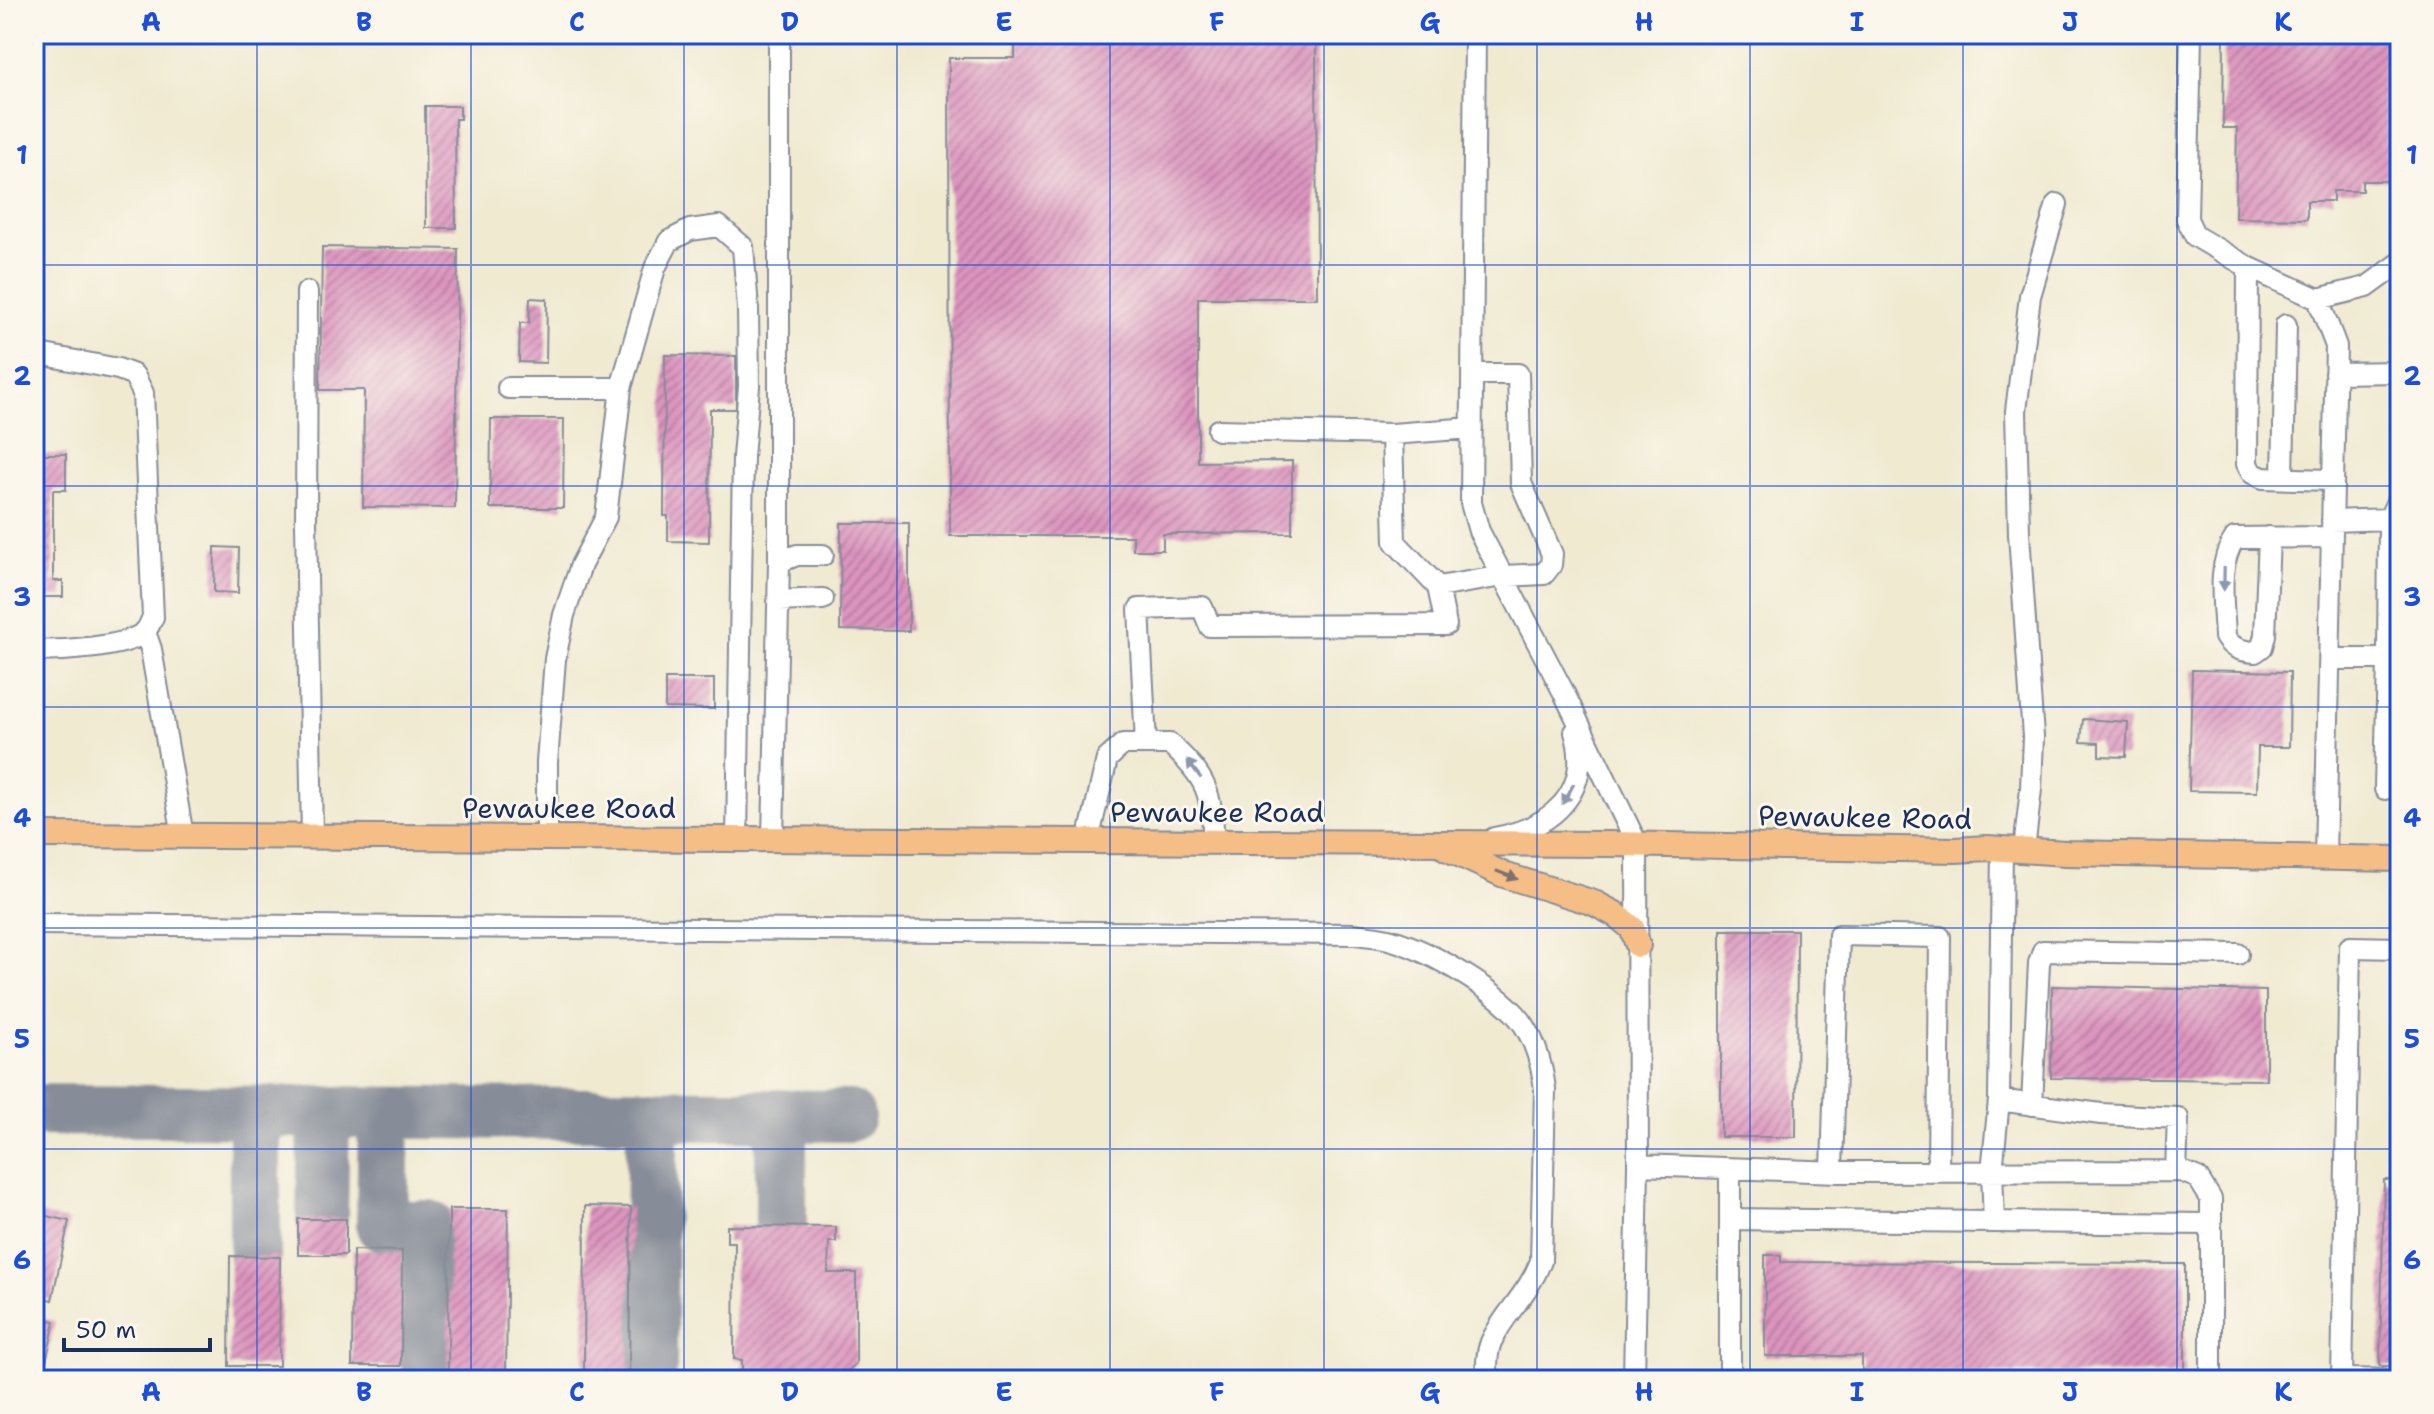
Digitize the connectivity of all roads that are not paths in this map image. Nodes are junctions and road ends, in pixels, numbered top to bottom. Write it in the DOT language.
graph roads {
  1 [pos="779,34"];
  2 [pos="1475,34"];
  3 [pos="2191,34"];
  4 [pos="2057,204"];
  5 [pos="2400,263"];
  6 [pos="2248,267"];
  7 [pos="307,292"];
  8 [pos="2318,299"];
  9 [pos="2286,325"];
  10 [pos="34,353"];
  11 [pos="2400,372"];
  12 [pos="2335,373"];
  13 [pos="1472,374"];
  14 [pos="508,388"];
  15 [pos="621,388"];
  16 [pos="1472,428"];
  17 [pos="1218,430"];
  18 [pos="1392,434"];
  19 [pos="2283,478"];
  20 [pos="2332,480"];
  21 [pos="2400,495"];
  22 [pos="2389,519"];
  23 [pos="2332,529"];
  24 [pos="2269,537"];
  25 [pos="823,555"];
  26 [pos="779,562"];
  27 [pos="1503,576"];
  28 [pos="1438,587"];
  29 [pos="823,599"];
  30 [pos="778,601"];
  31 [pos="145,632"];
  32 [pos="34,651"];
  33 [pos="2330,659"];
  34 [pos="2388,659"];
  35 [pos="1564,693"];
  36 [pos="1146,744"];
  37 [pos="2385,789"];
  38 [pos="34,835"];
  39 [pos="183,836"];
  40 [pos="312,836"];
  41 [pos="547,838"];
  42 [pos="737,839"];
  43 [pos="773,839"];
  44 [pos="1088,841"];
  45 [pos="1214,842"];
  46 [pos="1436,843"];
  47 [pos="1462,843"];
  48 [pos="1637,844"];
  49 [pos="2013,850"];
  50 [pos="2325,858"];
  51 [pos="2400,859"];
  52 [pos="34,924"];
  53 [pos="1638,945"];
  54 [pos="2400,948"];
  55 [pos="2238,954"];
  56 [pos="1999,1100"];
  57 [pos="2032,1105"];
  58 [pos="1638,1165"];
  59 [pos="1730,1169"];
  60 [pos="1832,1170"];
  61 [pos="2176,1171"];
  62 [pos="1938,1172"];
  63 [pos="1992,1172"];
  64 [pos="1730,1219"];
  65 [pos="1994,1222"];
  66 [pos="2211,1224"];
  67 [pos="1487,1380"];
  68 [pos="1634,1380"];
  69 [pos="1736,1380"];
  70 [pos="2207,1380"];
  71 [pos="2400,1380"];
  1 -- 26 [label="street"];
  2 -- 13 [label="street"];
  3 -- 6 [label="street"];
  4 -- 49 [label="street"];
  5 -- 8 [label="street"];
  6 -- 8 [label="street"];
  6 -- 19 [label="street"];
  7 -- 40 [label="street"];
  8 -- 12 [label="street"];
  9 -- 19 [label="street"];
  10 -- 31 [label="street"];
  11 -- 12 [label="street"];
  12 -- 20 [label="street"];
  13 -- 16 [label="street"];
  13 -- 27 [label="street"];
  14 -- 15 [label="street"];
  15 -- 41 [label="street"];
  15 -- 42 [label="street"];
  16 -- 18 [label="street"];
  16 -- 27 [label="street"];
  17 -- 18 [label="street"];
  18 -- 28 [label="street"];
  19 -- 20 [label="street"];
  20 -- 23 [label="street"];
  21 -- 22 [label="street"];
  22 -- 23 [label="street"];
  22 -- 34 [label="street"];
  23 -- 24 [label="street"];
  23 -- 33 [label="street"];
  24 -- 24 [label="street, one-way"];
  25 -- 26 [label="street"];
  26 -- 30 [label="street"];
  27 -- 28 [label="street"];
  27 -- 35 [label="street"];
  28 -- 36 [label="street"];
  29 -- 30 [label="street"];
  30 -- 43 [label="street"];
  31 -- 32 [label="street"];
  31 -- 39 [label="street"];
  33 -- 34 [label="street"];
  33 -- 50 [label="street"];
  34 -- 37 [label="street"];
  35 -- 47 [label="street, one-way"];
  35 -- 48 [label="street"];
  36 -- 44 [label="street"];
  45 -- 36 [label="street, one-way"];
  38 -- 39 [label="main road, Pewaukee Road"];
  39 -- 40 [label="main road, Pewaukee Road"];
  40 -- 41 [label="main road, Pewaukee Road"];
  41 -- 42 [label="main road, Pewaukee Road"];
  42 -- 43 [label="main road, Pewaukee Road"];
  43 -- 44 [label="main road, Pewaukee Road"];
  44 -- 45 [label="main road, Pewaukee Road"];
  45 -- 46 [label="main road, Pewaukee Road"];
  46 -- 47 [label="main road, Pewaukee Road"];
  46 -- 53 [label="main road, one-way"];
  47 -- 48 [label="main road, Pewaukee Road"];
  48 -- 49 [label="main road, Pewaukee Road"];
  48 -- 53 [label="street"];
  49 -- 50 [label="main road, Pewaukee Road"];
  49 -- 56 [label="street"];
  50 -- 51 [label="main road, Pewaukee Road"];
  52 -- 67 [label="street"];
  53 -- 58 [label="street"];
  54 -- 71 [label="street"];
  55 -- 57 [label="street"];
  56 -- 57 [label="street"];
  56 -- 63 [label="street"];
  57 -- 61 [label="street"];
  58 -- 59 [label="street"];
  58 -- 68 [label="street"];
  59 -- 60 [label="street"];
  59 -- 64 [label="street"];
  60 -- 62 [label="street"];
  60 -- 62 [label="street"];
  61 -- 63 [label="street"];
  61 -- 66 [label="street"];
  62 -- 63 [label="street"];
  63 -- 65 [label="street"];
  64 -- 65 [label="street"];
  64 -- 69 [label="street"];
  65 -- 66 [label="street"];
  66 -- 70 [label="street"];
}
